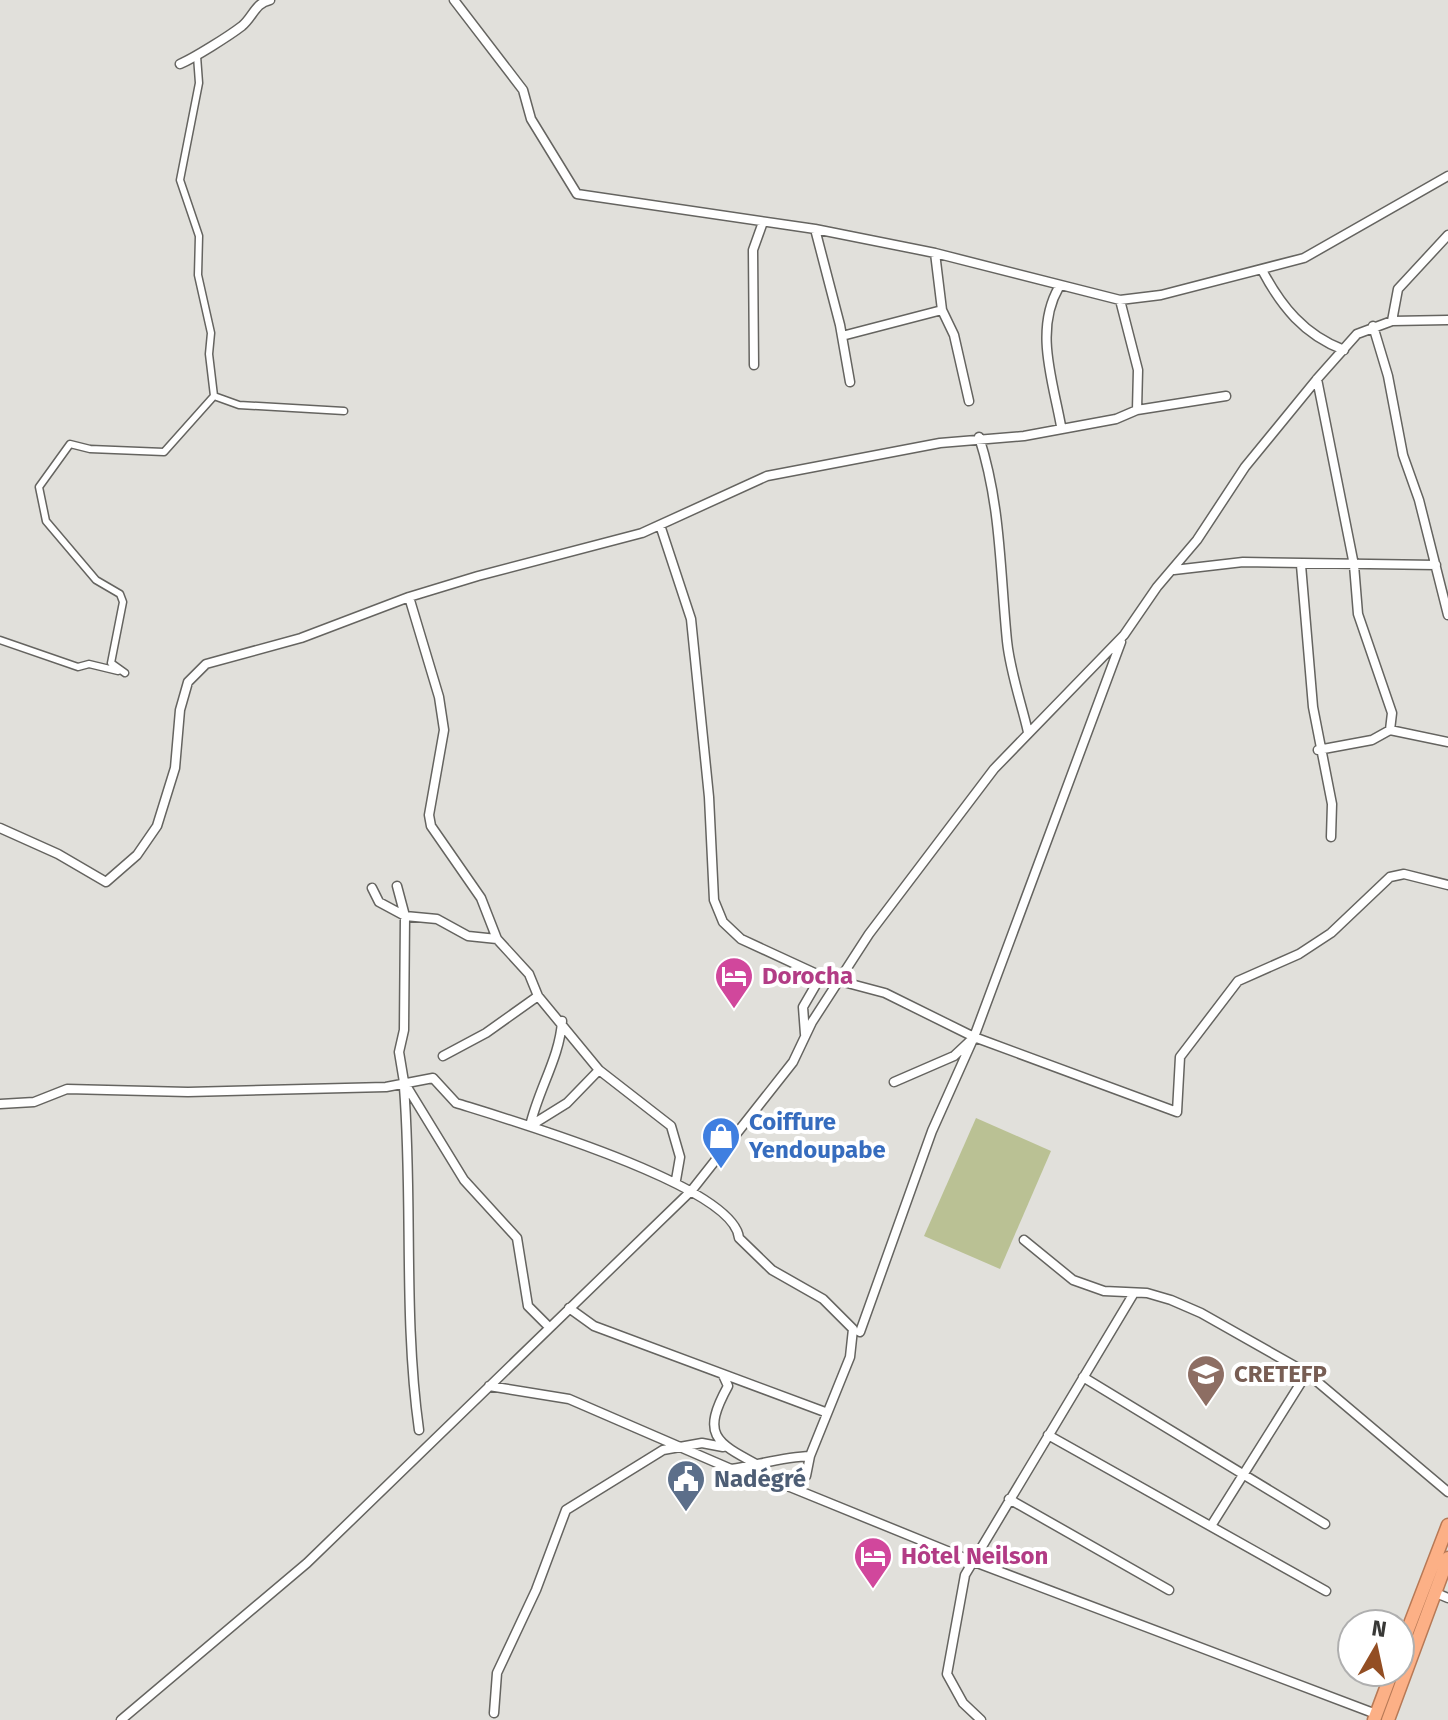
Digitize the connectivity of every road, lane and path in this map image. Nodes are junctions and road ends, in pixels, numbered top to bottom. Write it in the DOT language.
graph roads {
  1 [pos="270,0"];
  2 [pos="454,0"];
  3 [pos="197,56"];
  4 [pos="180,64"];
  5 [pos="1448,176"];
  6 [pos="763,222"];
  7 [pos="815,229"];
  8 [pos="1448,235"];
  9 [pos="935,253"];
  10 [pos="1262,270"];
  11 [pos="1059,287"];
  12 [pos="1120,300"];
  13 [pos="942,310"];
  14 [pos="1448,320"];
  15 [pos="1392,321"];
  16 [pos="1373,326"];
  17 [pos="842,336"];
  18 [pos="1344,350"];
  19 [pos="754,365"];
  20 [pos="1317,379"];
  21 [pos="850,382"];
  22 [pos="214,396"];
  23 [pos="1226,396"];
  24 [pos="969,401"];
  25 [pos="1137,410"];
  26 [pos="344,411"];
  27 [pos="1061,426"];
  28 [pos="979,437"];
  29 [pos="660,525"];
  30 [pos="1301,565"];
  31 [pos="1354,565"];
  32 [pos="1436,565"];
  33 [pos="1174,570"];
  34 [pos="1444,584"];
  35 [pos="409,597"];
  36 [pos="1448,615"];
  37 [pos="1124,635"];
  38 [pos="0,640"];
  39 [pos="1390,730"];
  40 [pos="1028,732"];
  41 [pos="1448,742"];
  42 [pos="1318,750"];
  43 [pos="0,828"];
  44 [pos="1331,837"];
  45 [pos="1448,885"];
  46 [pos="397,886"];
  47 [pos="372,888"];
  48 [pos="405,916"];
  49 [pos="497,939"];
  50 [pos="821,976"];
  51 [pos="837,983"];
  52 [pos="538,996"];
  53 [pos="562,1021"];
  54 [pos="805,1034"];
  55 [pos="974,1037"];
  56 [pos="443,1056"];
  57 [pos="599,1070"];
  58 [pos="404,1082"];
  59 [pos="894,1082"];
  60 [pos="0,1104"];
  61 [pos="530,1126"];
  62 [pos="676,1180"];
  63 [pos="692,1190"];
  64 [pos="1024,1240"];
  65 [pos="1134,1293"];
  66 [pos="569,1308"];
  67 [pos="549,1327"];
  68 [pos="860,1332"];
  69 [pos="1307,1373"];
  70 [pos="723,1375"];
  71 [pos="1083,1377"];
  72 [pos="489,1386"];
  73 [pos="825,1412"];
  74 [pos="419,1430"];
  75 [pos="1048,1435"];
  76 [pos="723,1447"];
  77 [pos="681,1448"];
  78 [pos="810,1456"];
  79 [pos="759,1465"];
  80 [pos="731,1469"];
  81 [pos="1245,1475"];
  82 [pos="790,1487"];
  83 [pos="1448,1492"];
  84 [pos="1009,1499"];
  85 [pos="1325,1524"];
  86 [pos="1448,1525"];
  87 [pos="1211,1526"];
  88 [pos="1448,1558"];
  89 [pos="972,1561"];
  90 [pos="1169,1590"];
  91 [pos="1326,1591"];
  92 [pos="1442,1596"];
  93 [pos="1416,1608"];
  94 [pos="1387,1688"];
  95 [pos="494,1713"];
  96 [pos="1379,1718"];
  97 [pos="121,1720"];
  98 [pos="981,1720"];
  1 -- 3 [label="street"];
  2 -- 6 [label="street"];
  3 -- 4 [label="street"];
  3 -- 22 [label="street"];
  5 -- 10 [label="street"];
  6 -- 7 [label="street"];
  6 -- 19 [label="street"];
  7 -- 9 [label="street"];
  7 -- 17 [label="street"];
  8 -- 15 [label="street"];
  9 -- 11 [label="street"];
  9 -- 13 [label="street"];
  10 -- 12 [label="street"];
  10 -- 18 [label="street"];
  11 -- 12 [label="street"];
  11 -- 27 [label="street"];
  12 -- 25 [label="street"];
  13 -- 17 [label="street"];
  13 -- 24 [label="street"];
  14 -- 15 [label="street"];
  15 -- 16 [label="street"];
  16 -- 18 [label="street"];
  16 -- 32 [label="street"];
  17 -- 21 [label="street"];
  18 -- 20 [label="street"];
  20 -- 31 [label="street"];
  20 -- 33 [label="street"];
  22 -- 26 [label="street"];
  22 -- 38 [label="street"];
  23 -- 25 [label="street"];
  25 -- 27 [label="street"];
  27 -- 28 [label="street"];
  28 -- 29 [label="street"];
  28 -- 40 [label="street"];
  29 -- 35 [label="street"];
  29 -- 50 [label="street"];
  30 -- 31 [label="street"];
  30 -- 33 [label="street"];
  30 -- 42 [label="street"];
  31 -- 32 [label="street"];
  31 -- 39 [label="street"];
  32 -- 34 [label="street"];
  33 -- 37 [label="street"];
  34 -- 36 [label="street"];
  35 -- 43 [label="street"];
  35 -- 49 [label="street"];
  37 -- 40 [label="street"];
  37 -- 55 [label="street"];
  39 -- 41 [label="street"];
  39 -- 42 [label="street"];
  40 -- 51 [label="street"];
  42 -- 44 [label="street"];
  45 -- 55 [label="street"];
  46 -- 48 [label="street"];
  47 -- 48 [label="street"];
  48 -- 49 [label="street"];
  48 -- 58 [label="street"];
  49 -- 52 [label="street"];
  50 -- 51 [label="street"];
  50 -- 54 [label="street"];
  51 -- 54 [label="street"];
  51 -- 55 [label="street"];
  52 -- 53 [label="street"];
  52 -- 56 [label="street"];
  53 -- 57 [label="street"];
  53 -- 61 [label="street"];
  54 -- 63 [label="street"];
  55 -- 59 [label="street"];
  55 -- 68 [label="street"];
  57 -- 61 [label="street"];
  57 -- 62 [label="street"];
  58 -- 60 [label="street"];
  58 -- 61 [label="street"];
  58 -- 67 [label="street"];
  58 -- 74 [label="street"];
  61 -- 62 [label="street"];
  62 -- 63 [label="street"];
  63 -- 66 [label="street"];
  63 -- 73 [label="street"];
  64 -- 65 [label="street"];
  65 -- 69 [label="street"];
  65 -- 71 [label="street"];
  66 -- 67 [label="street"];
  66 -- 70 [label="street"];
  67 -- 72 [label="street"];
  69 -- 81 [label="street"];
  69 -- 83 [label="street"];
  70 -- 73 [label="street"];
  70 -- 76 [label="street"];
  71 -- 75 [label="street"];
  71 -- 81 [label="street"];
  72 -- 77 [label="street"];
  72 -- 97 [label="street"];
  73 -- 78 [label="street"];
  75 -- 84 [label="street"];
  75 -- 87 [label="street"];
  76 -- 77 [label="street"];
  76 -- 79 [label="street"];
  77 -- 80 [label="street"];
  77 -- 95 [label="street"];
  78 -- 79 [label="street"];
  78 -- 82 [label="street"];
  79 -- 80 [label="street"];
  80 -- 82 [label="street"];
  81 -- 85 [label="street"];
  81 -- 87 [label="street"];
  82 -- 89 [label="street"];
  84 -- 89 [label="street"];
  84 -- 90 [label="street"];
  86 -- 93 [label="highway"];
  87 -- 91 [label="street"];
  88 -- 92 [label="highway"];
  89 -- 96 [label="street"];
  89 -- 98 [label="street"];
  92 -- 96 [label="highway"];
  94 -- 96 [label="highway"];
}
